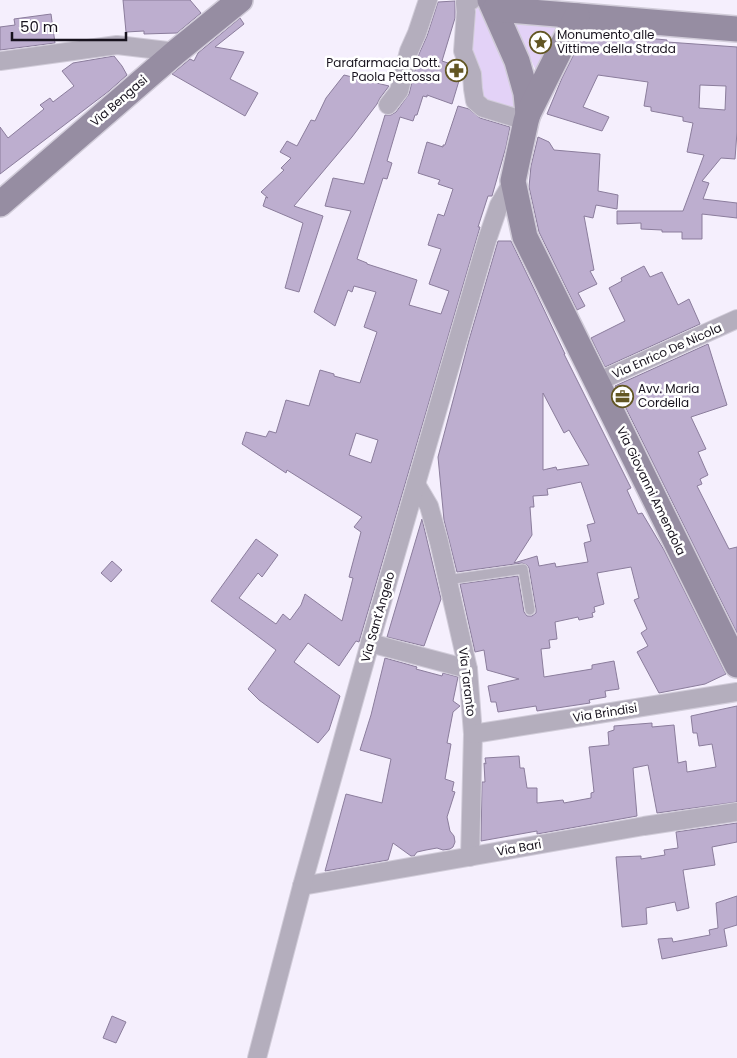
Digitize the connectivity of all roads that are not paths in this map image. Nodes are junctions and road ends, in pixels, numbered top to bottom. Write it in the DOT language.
graph roads {
  1 [pos="240,0"];
  2 [pos="428,0"];
  3 [pos="472,0"];
  4 [pos="492,4"];
  5 [pos="577,16"];
  6 [pos="737,28"];
  7 [pos="176,52"];
  8 [pos="0,61"];
  9 [pos="388,105"];
  10 [pos="527,118"];
  11 [pos="513,181"];
  12 [pos="0,204"];
  13 [pos="737,319"];
  14 [pos="597,382"];
  15 [pos="416,484"];
  16 [pos="447,580"];
  17 [pos="530,610"];
  18 [pos="370,643"];
  19 [pos="737,665"];
  20 [pos="468,669"];
  21 [pos="737,692"];
  22 [pos="473,734"];
  23 [pos="737,812"];
  24 [pos="470,857"];
  25 [pos="302,886"];
  26 [pos="257,1058"];
  1 -- 7 [label="street, Via Bengasi"];
  2 -- 9 [label="street"];
  3 -- 10 [label="street"];
  4 -- 5 [label="street"];
  4 -- 10 [label="street"];
  5 -- 6 [label="street"];
  5 -- 10 [label="street"];
  7 -- 8 [label="street"];
  7 -- 12 [label="street, Via Bengasi"];
  10 -- 11 [label="street"];
  11 -- 14 [label="street, Via Giovanni Amendola"];
  11 -- 15 [label="street, Via Sant'Angelo"];
  13 -- 14 [label="street, Via Enrico De Nicola"];
  14 -- 19 [label="street, Via Giovanni Amendola"];
  15 -- 16 [label="street, Via Taranto"];
  15 -- 18 [label="street, Via Sant'Angelo"];
  16 -- 17 [label="lane"];
  16 -- 20 [label="street, Via Taranto"];
  18 -- 20 [label="street"];
  18 -- 25 [label="street, Via Sant'Angelo"];
  20 -- 22 [label="street, Via Taranto"];
  21 -- 22 [label="street, Via Brindisi"];
  22 -- 24 [label="street, Via Taranto"];
  23 -- 24 [label="street, Via Bari"];
  24 -- 25 [label="street, Via Bari"];
  25 -- 26 [label="street, Via Sant'Angelo"];
}
